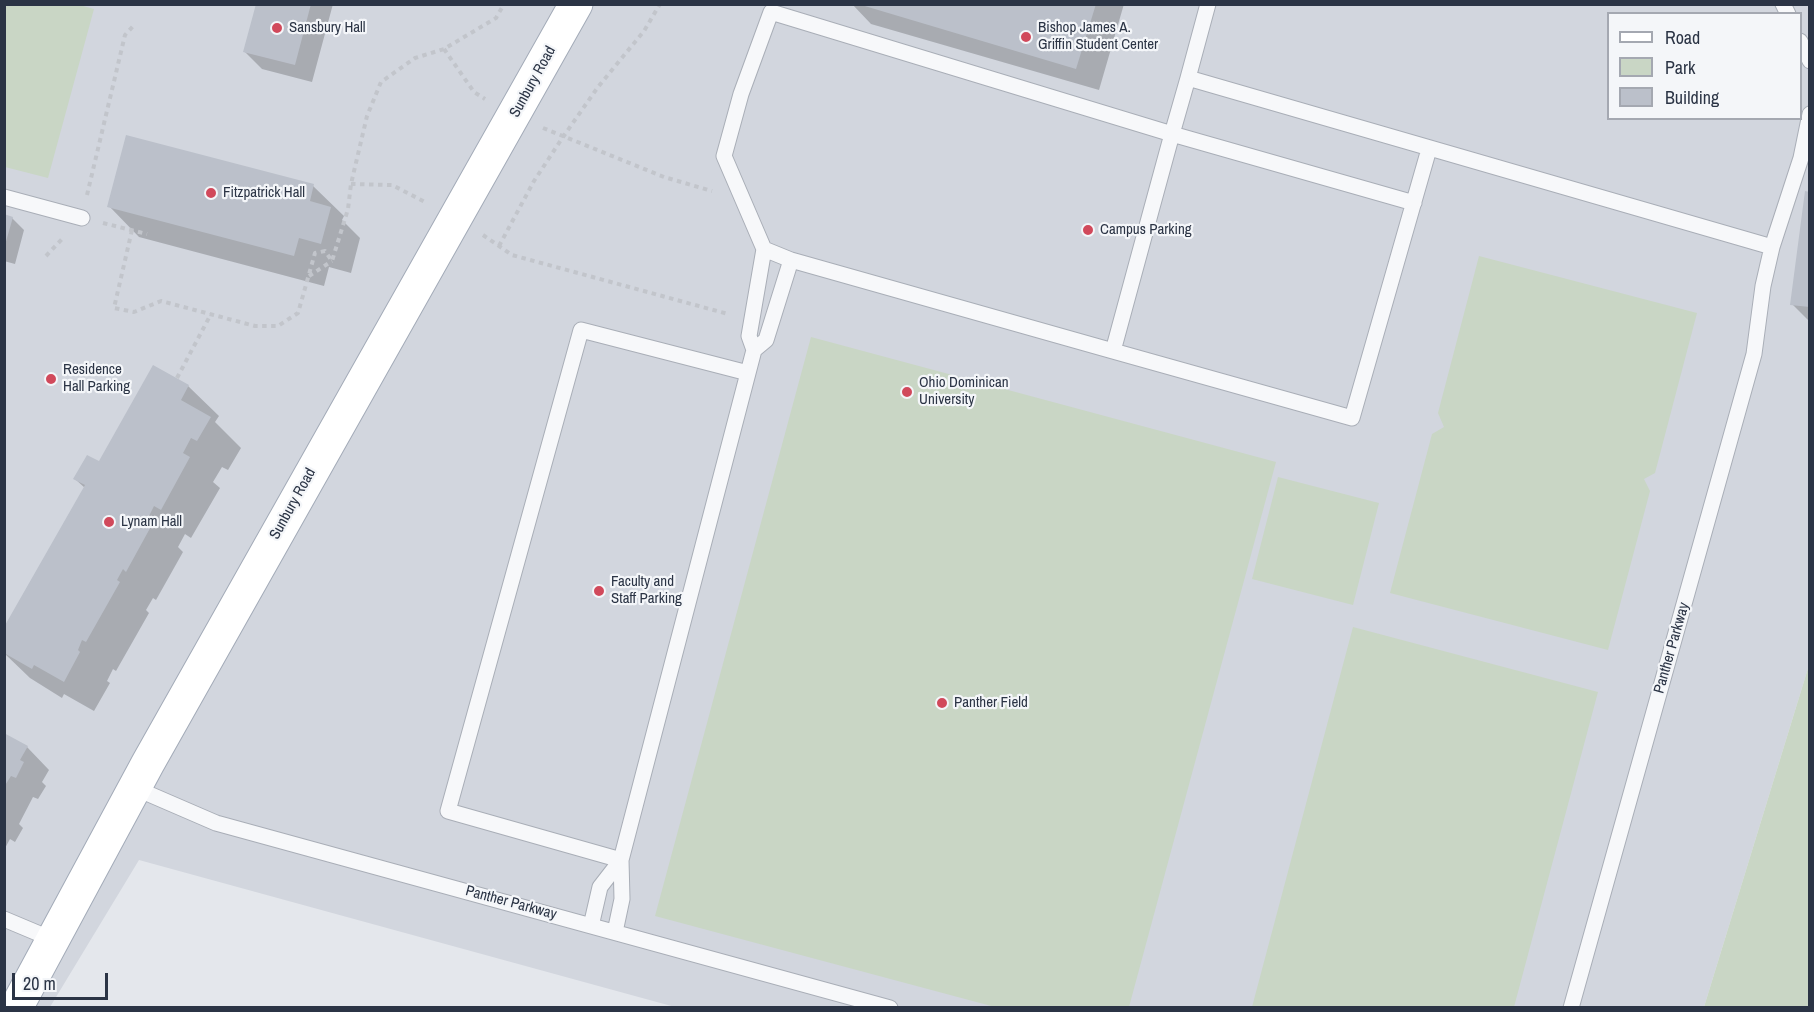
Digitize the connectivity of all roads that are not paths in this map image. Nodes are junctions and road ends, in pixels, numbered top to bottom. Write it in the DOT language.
graph roads {
  1 [pos="576,4"];
  2 [pos="1208,4"];
  3 [pos="1802,45"];
  4 [pos="1809,61"];
  5 [pos="1188,78"];
  6 [pos="1809,114"];
  7 [pos="1172,134"];
  8 [pos="1429,149"];
  9 [pos="4,197"];
  10 [pos="1414,203"];
  11 [pos="82,218"];
  12 [pos="1772,247"];
  13 [pos="764,249"];
  14 [pos="791,260"];
  15 [pos="754,350"];
  16 [pos="1113,351"];
  17 [pos="748,374"];
  18 [pos="135,788"];
  19 [pos="621,860"];
  20 [pos="4,919"];
  21 [pos="591,926"];
  22 [pos="615,932"];
  23 [pos="54,940"];
  24 [pos="16,1008"];
  25 [pos="890,1008"];
  26 [pos="1571,1008"];
  1 -- 18 [label="main road, Sunbury Road"];
  2 -- 5 [label="lane"];
  3 -- 4 [label="lane"];
  5 -- 7 [label="lane"];
  5 -- 8 [label="lane"];
  6 -- 12 [label="lane, Panther Parkway"];
  7 -- 10 [label="lane"];
  7 -- 13 [label="lane"];
  7 -- 16 [label="lane"];
  8 -- 10 [label="lane"];
  8 -- 12 [label="lane"];
  9 -- 11 [label="lane"];
  10 -- 16 [label="lane"];
  12 -- 26 [label="lane, Panther Parkway"];
  13 -- 14 [label="lane"];
  13 -- 15 [label="lane"];
  14 -- 15 [label="lane"];
  14 -- 16 [label="lane"];
  15 -- 17 [label="lane"];
  17 -- 19 [label="lane"];
  17 -- 19 [label="lane"];
  18 -- 21 [label="lane, Panther Parkway"];
  18 -- 23 [label="main road, Sunbury Road"];
  19 -- 21 [label="lane"];
  19 -- 22 [label="lane"];
  20 -- 23 [label="lane"];
  21 -- 22 [label="lane, Panther Parkway"];
  22 -- 25 [label="lane, Panther Parkway"];
  23 -- 24 [label="main road, Sunbury Road"];
}
